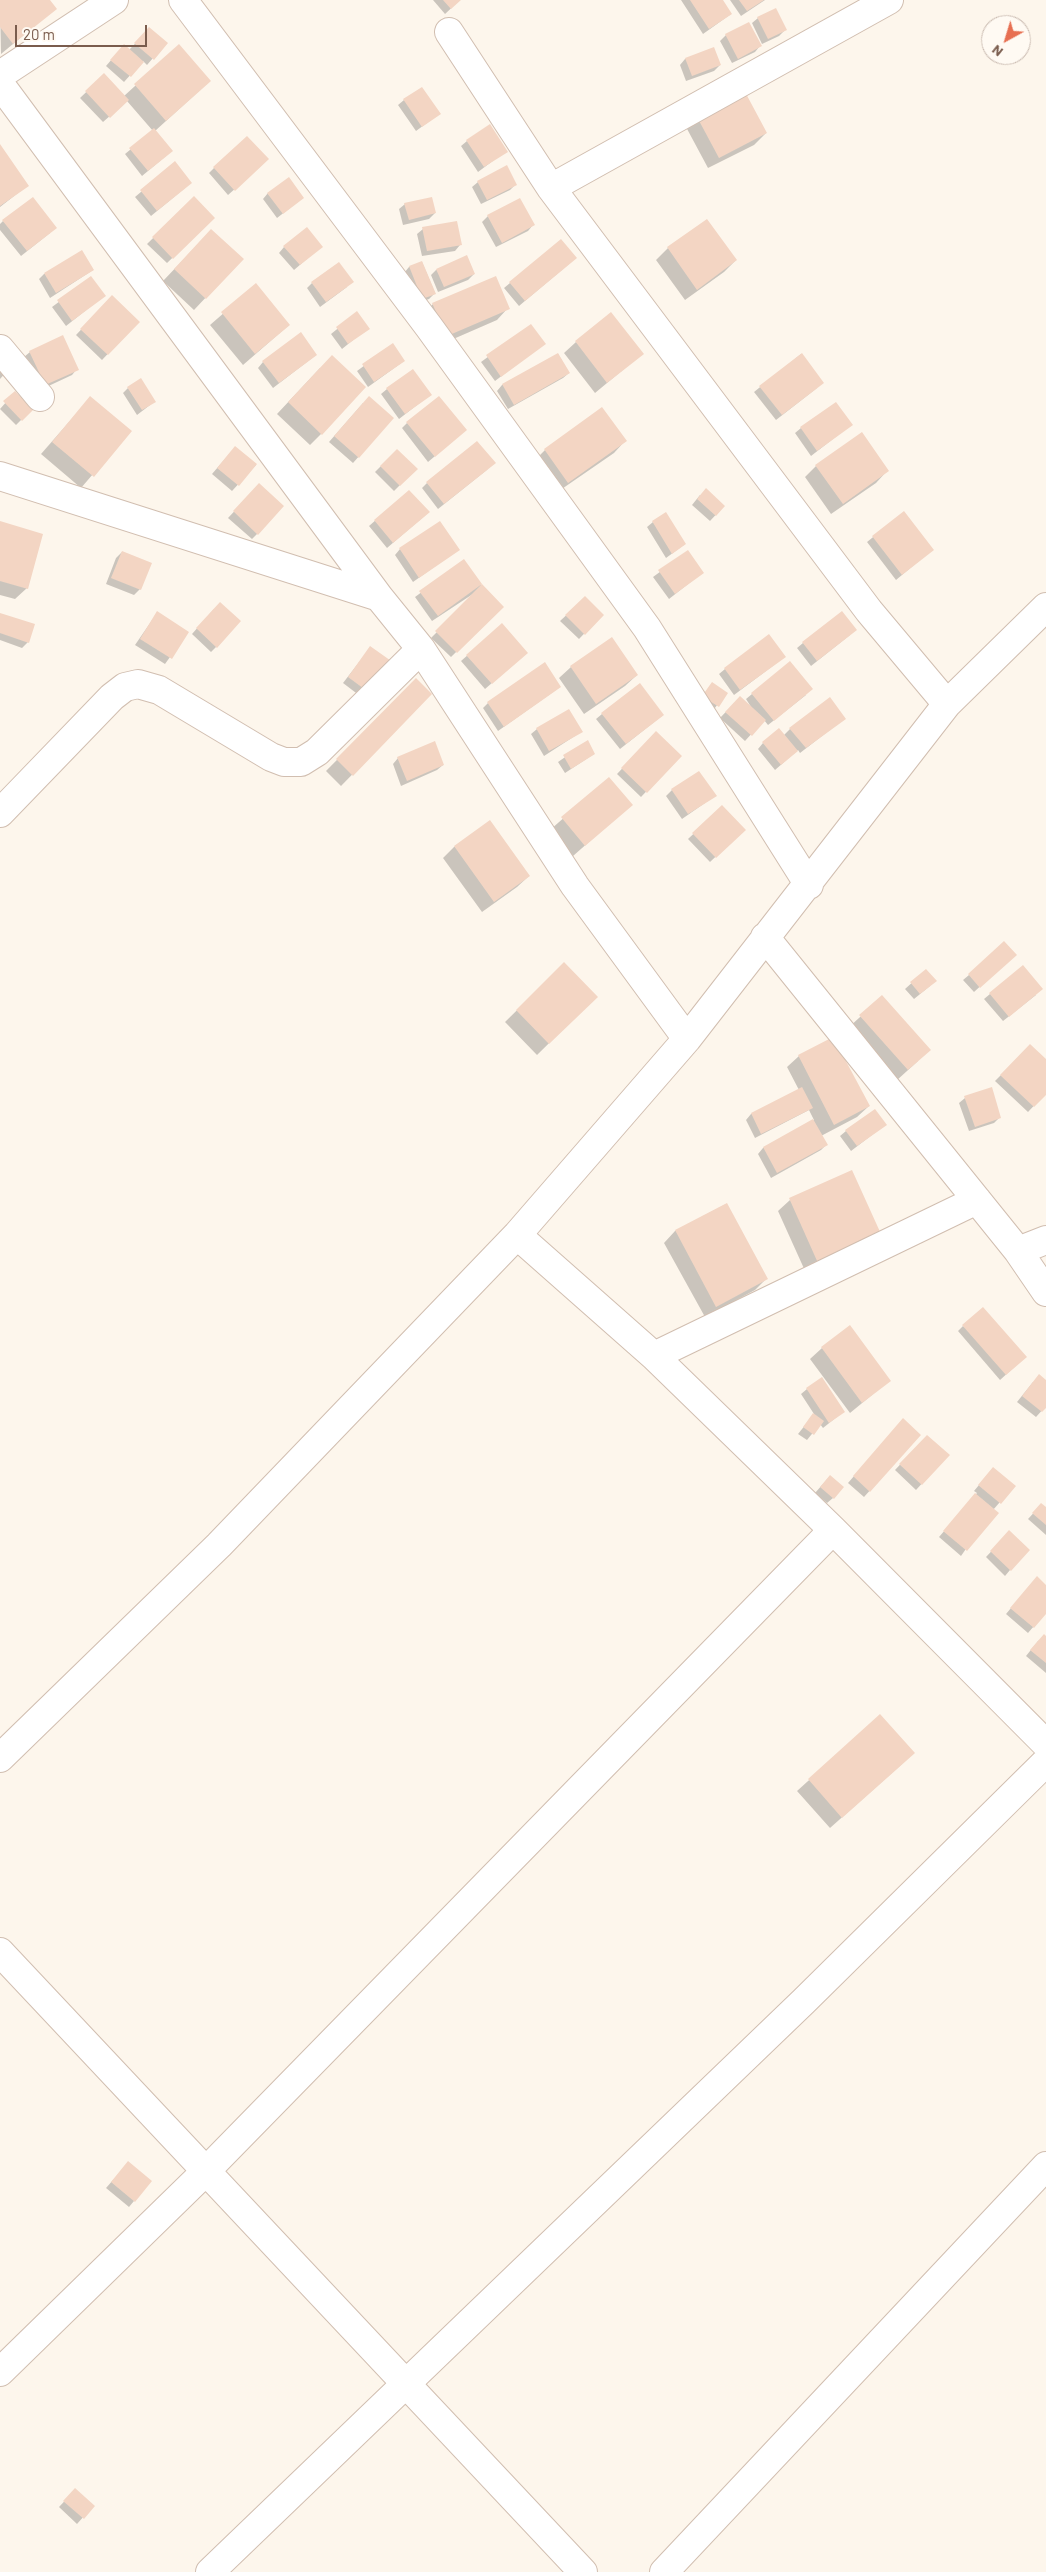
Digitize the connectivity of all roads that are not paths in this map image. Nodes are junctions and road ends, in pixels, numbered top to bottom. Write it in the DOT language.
graph roads {
  1 [pos="114,0"];
  2 [pos="183,0"];
  3 [pos="889,0"];
  4 [pos="449,32"];
  5 [pos="0,75"];
  6 [pos="0,84"];
  7 [pos="551,188"];
  8 [pos="0,349"];
  9 [pos="40,397"];
  10 [pos="0,476"];
  11 [pos="378,597"];
  12 [pos="1046,606"];
  13 [pos="421,649"];
  14 [pos="947,704"];
  15 [pos="0,813"];
  16 [pos="809,886"];
  17 [pos="765,936"];
  18 [pos="687,1039"];
  19 [pos="977,1200"];
  20 [pos="517,1235"];
  21 [pos="1046,1240"];
  22 [pos="1018,1251"];
  23 [pos="1046,1292"];
  24 [pos="654,1356"];
  25 [pos="833,1530"];
  26 [pos="1046,1744"];
  27 [pos="0,1758"];
  28 [pos="1046,1762"];
  29 [pos="0,1952"];
  30 [pos="1046,2166"];
  31 [pos="205,2172"];
  32 [pos="0,2372"];
  33 [pos="404,2383"];
  34 [pos="210,2572"];
  35 [pos="583,2572"];
  36 [pos="664,2572"];
  1 -- 5 [label="street"];
  2 -- 16 [label="street"];
  3 -- 7 [label="street"];
  4 -- 7 [label="street"];
  6 -- 11 [label="street"];
  7 -- 14 [label="street"];
  8 -- 9 [label="street"];
  10 -- 11 [label="street"];
  11 -- 13 [label="street"];
  12 -- 14 [label="street"];
  13 -- 15 [label="street"];
  13 -- 18 [label="street"];
  14 -- 16 [label="street"];
  16 -- 17 [label="street"];
  17 -- 18 [label="street"];
  17 -- 19 [label="street"];
  18 -- 20 [label="street"];
  19 -- 22 [label="street"];
  19 -- 24 [label="street"];
  20 -- 24 [label="street"];
  20 -- 27 [label="street"];
  21 -- 22 [label="street"];
  22 -- 23 [label="street"];
  24 -- 25 [label="street"];
  25 -- 26 [label="street"];
  25 -- 31 [label="street"];
  28 -- 33 [label="street"];
  29 -- 31 [label="street"];
  30 -- 36 [label="street"];
  31 -- 32 [label="street"];
  31 -- 33 [label="street"];
  33 -- 34 [label="street"];
  33 -- 35 [label="street"];
}
